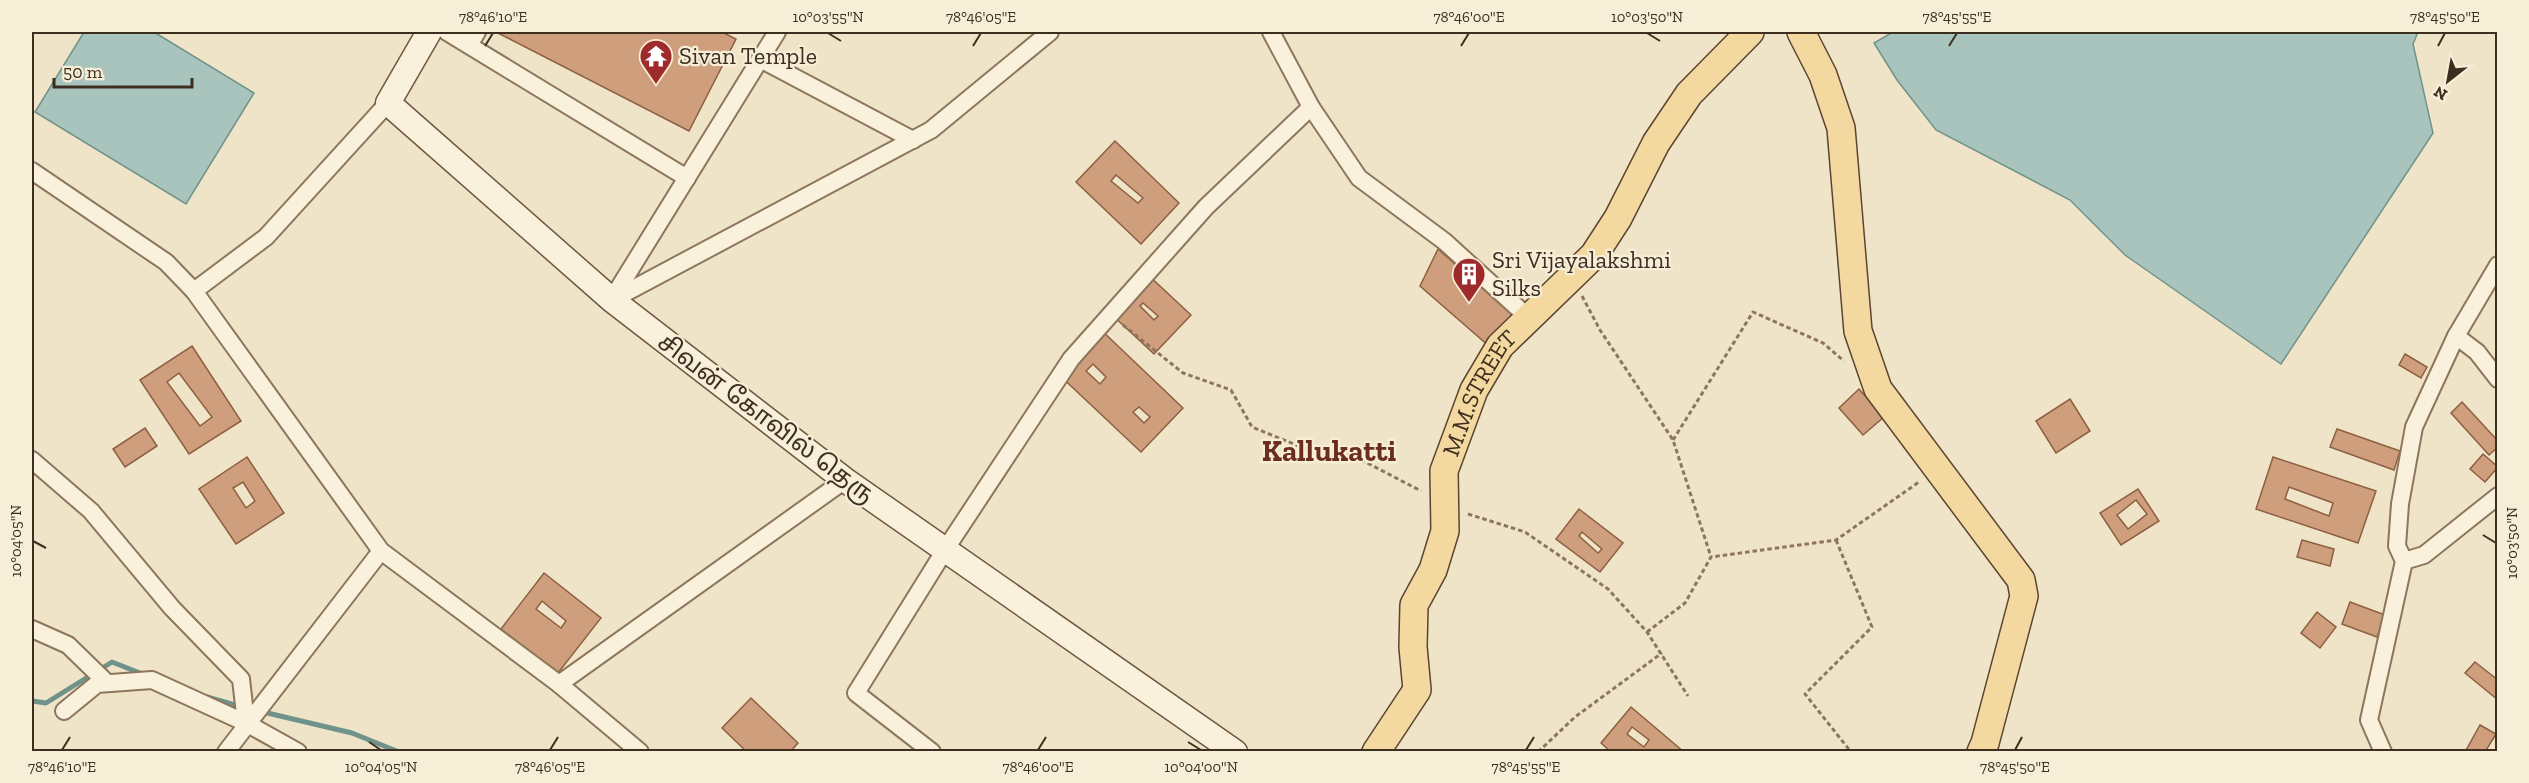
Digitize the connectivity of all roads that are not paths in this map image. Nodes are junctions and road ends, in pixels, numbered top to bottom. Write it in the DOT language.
graph roads {
  1 [pos="429,32"];
  2 [pos="447,32"];
  3 [pos="777,32"];
  4 [pos="1050,32"];
  5 [pos="1271,32"];
  6 [pos="1750,32"];
  7 [pos="1801,32"];
  8 [pos="473,38"];
  9 [pos="760,59"];
  10 [pos="388,103"];
  11 [pos="1311,107"];
  12 [pos="913,140"];
  13 [pos="32,171"];
  14 [pos="687,178"];
  15 [pos="2498,265"];
  16 [pos="194,291"];
  17 [pos="612,300"];
  18 [pos="1529,318"];
  19 [pos="2456,336"];
  20 [pos="2498,379"];
  21 [pos="32,460"];
  22 [pos="845,480"];
  23 [pos="2498,496"];
  24 [pos="945,550"];
  25 [pos="381,551"];
  26 [pos="2404,561"];
  27 [pos="32,629"];
  28 [pos="107,683"];
  29 [pos="558,684"];
  30 [pos="64,711"];
  31 [pos="246,723"];
  32 [pos="226,752"];
  33 [pos="298,752"];
  34 [pos="640,752"];
  35 [pos="932,752"];
  36 [pos="1235,752"];
  37 [pos="1376,752"];
  38 [pos="1981,752"];
  39 [pos="2383,752"];
  1 -- 10 [label="street"];
  2 -- 8 [label="street"];
  3 -- 9 [label="street"];
  4 -- 12 [label="street"];
  5 -- 11 [label="street"];
  6 -- 18 [label="main road, M.M.STREET"];
  7 -- 38 [label="main road"];
  8 -- 14 [label="street"];
  9 -- 12 [label="street"];
  9 -- 14 [label="street"];
  10 -- 16 [label="street"];
  10 -- 17 [label="street, சிவன் கோவில் தெரு"];
  11 -- 18 [label="street"];
  11 -- 24 [label="street"];
  12 -- 17 [label="street"];
  13 -- 16 [label="street"];
  14 -- 17 [label="street"];
  15 -- 19 [label="street"];
  16 -- 25 [label="street"];
  17 -- 22 [label="street, சிவன் கோவில் தெரு"];
  18 -- 37 [label="main road, M.M.STREET"];
  19 -- 20 [label="street"];
  19 -- 26 [label="street"];
  21 -- 31 [label="street"];
  22 -- 24 [label="street, சிவன் கோவில் தெரு"];
  22 -- 29 [label="street"];
  23 -- 26 [label="street"];
  24 -- 35 [label="street"];
  24 -- 36 [label="street, சிவன் கோவில் தெரு"];
  25 -- 29 [label="street"];
  25 -- 31 [label="street"];
  26 -- 39 [label="street"];
  27 -- 28 [label="street"];
  28 -- 30 [label="street"];
  28 -- 31 [label="street"];
  29 -- 34 [label="street"];
  31 -- 32 [label="street"];
  31 -- 33 [label="street"];
}
